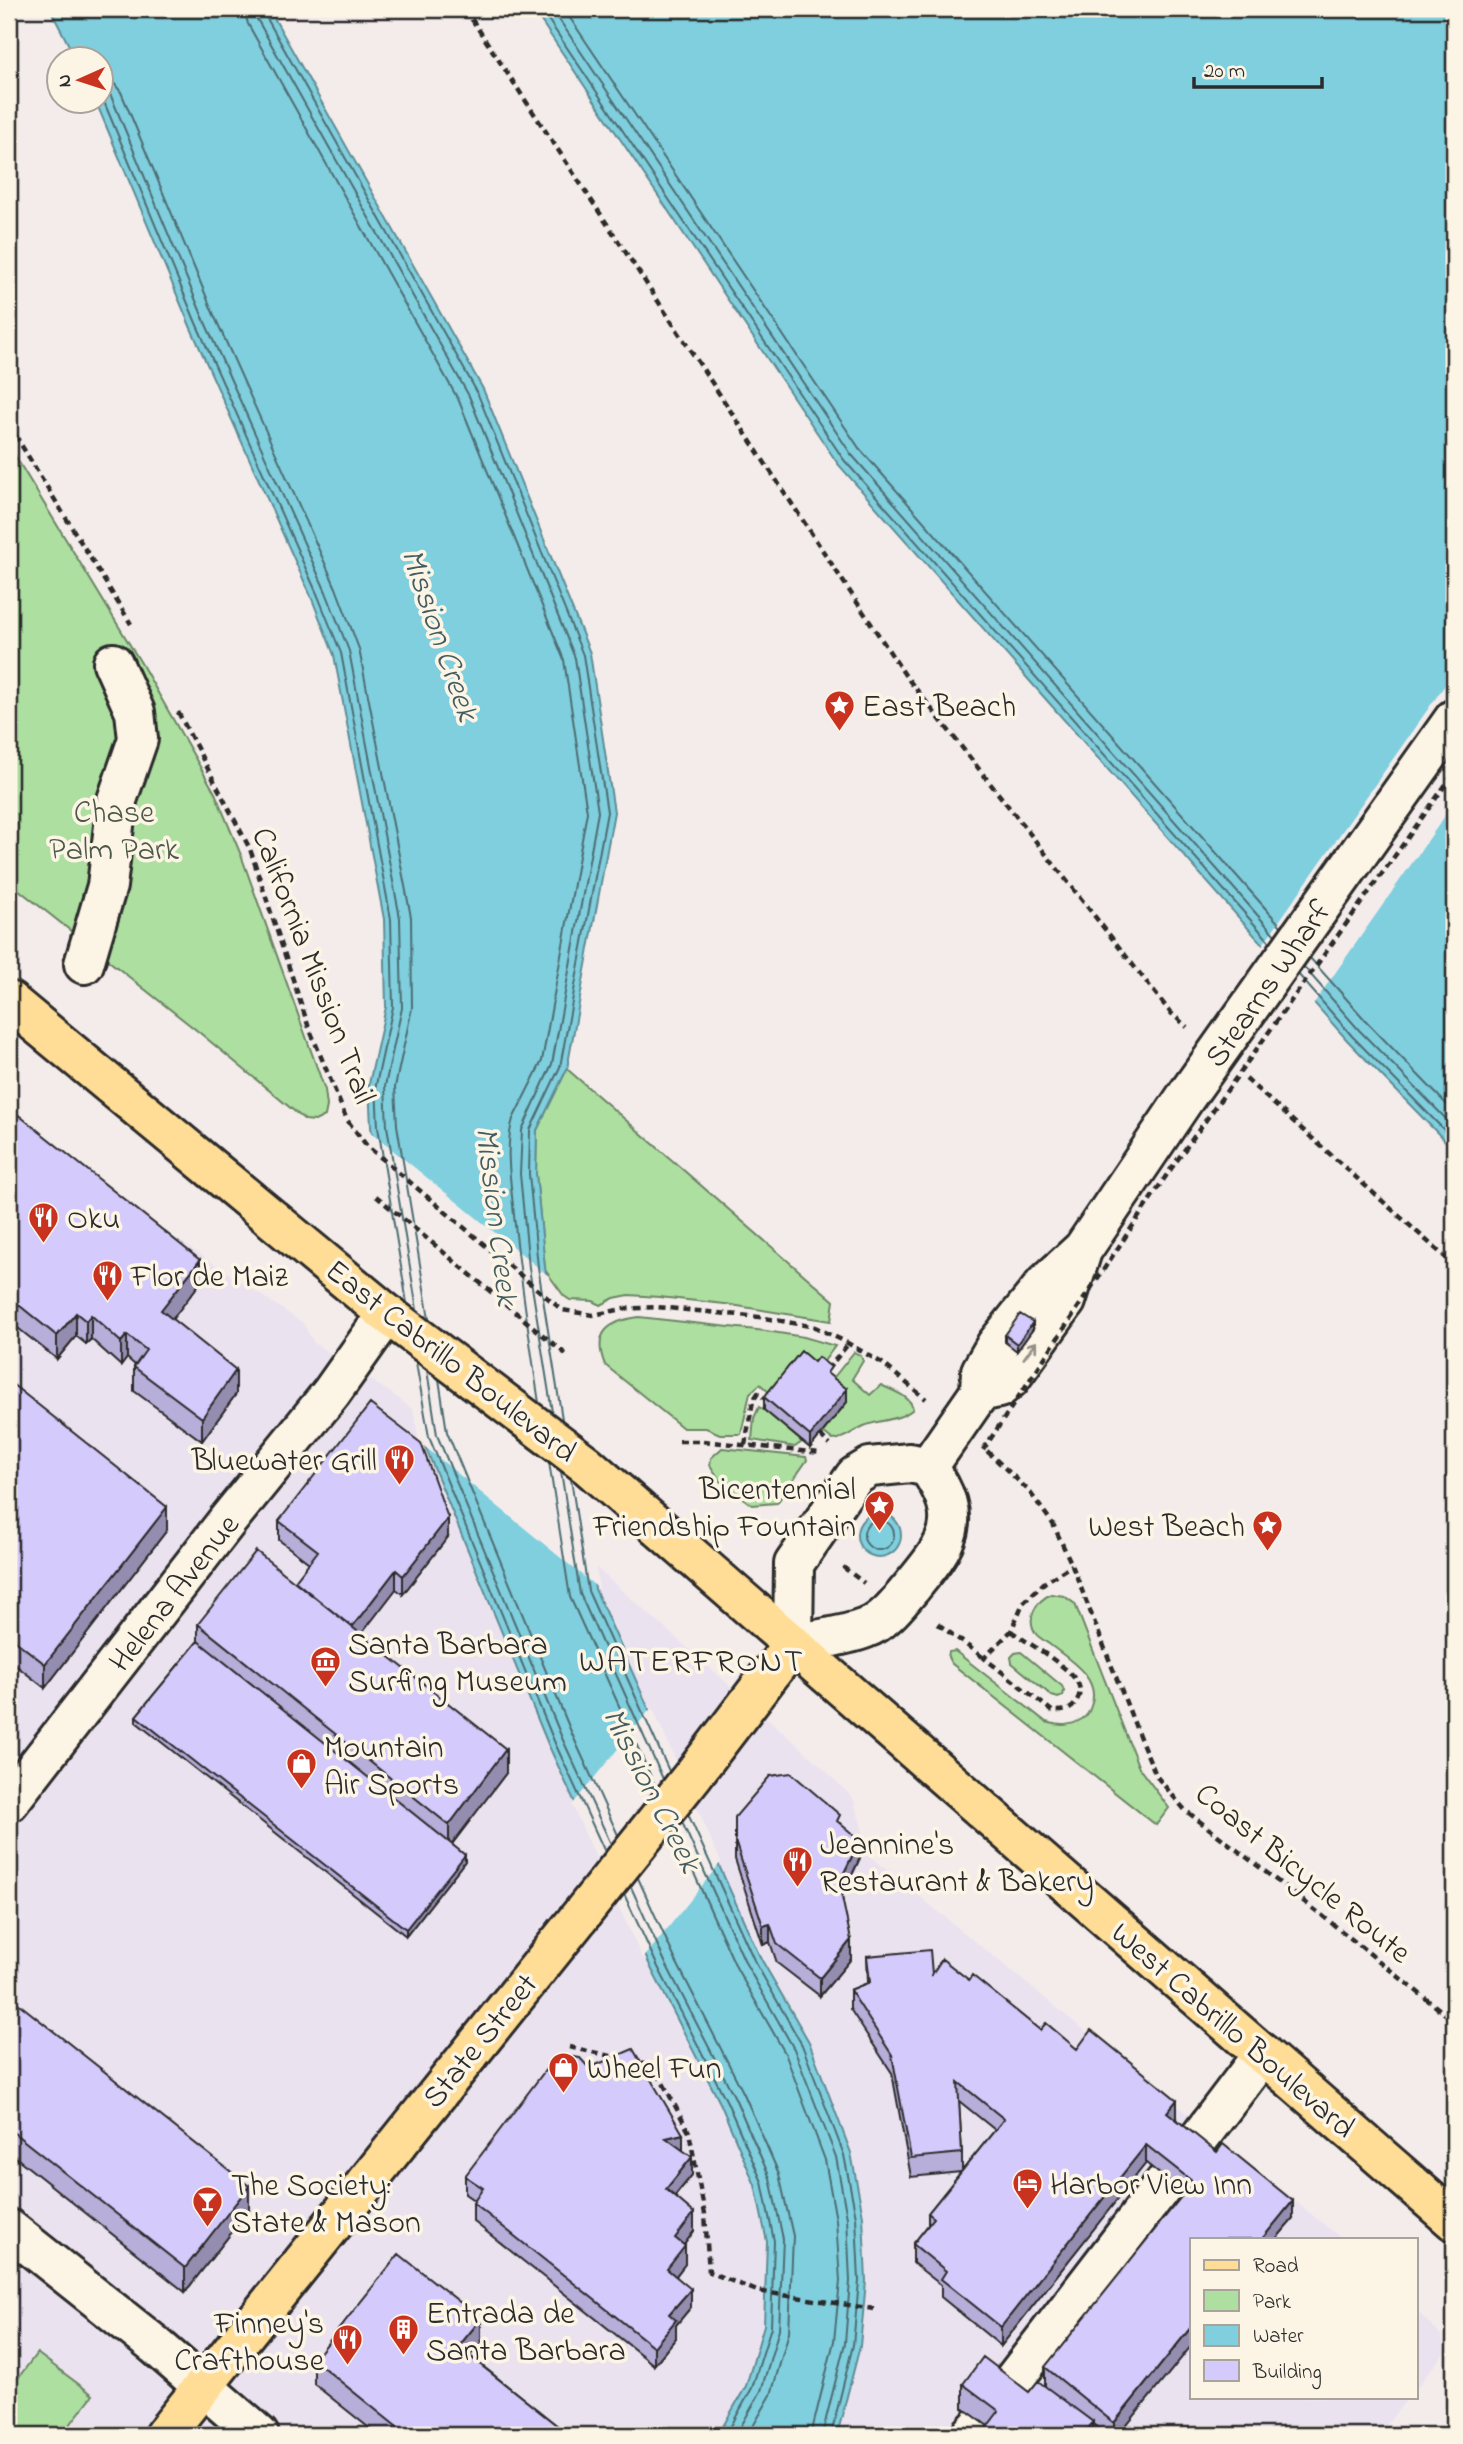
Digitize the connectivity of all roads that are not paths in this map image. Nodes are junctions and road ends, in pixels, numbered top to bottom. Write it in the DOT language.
graph roads {
  1 [pos="113,663"];
  2 [pos="1454,719"];
  3 [pos="84,964"];
  4 [pos="9,1001"];
  5 [pos="391,1316"];
  6 [pos="928,1467"];
  7 [pos="793,1644"];
  8 [pos="9,1802"];
  9 [pos="1263,2054"];
  10 [pos="1191,2148"];
  11 [pos="1167,2180"];
  12 [pos="1454,2221"];
  13 [pos="9,2229"];
  14 [pos="203,2386"];
  15 [pos="985,2418"];
  16 [pos="163,2435"];
  17 [pos="259,2435"];
  1 -- 3 [label="street"];
  2 -- 6 [label="street, Stearns Wharf"];
  4 -- 5 [label="main road, East Cabrillo Boulevard"];
  5 -- 7 [label="main road, East Cabrillo Boulevard"];
  5 -- 8 [label="street, Helena Avenue"];
  6 -- 7 [label="street"];
  6 -- 7 [label="street"];
  7 -- 9 [label="main road, West Cabrillo Boulevard"];
  7 -- 14 [label="main road, State Street"];
  9 -- 10 [label="street"];
  9 -- 12 [label="main road, West Cabrillo Boulevard"];
  11 -- 15 [label="street"];
  13 -- 14 [label="street"];
  14 -- 16 [label="main road, State Street"];
  14 -- 17 [label="street"];
}
